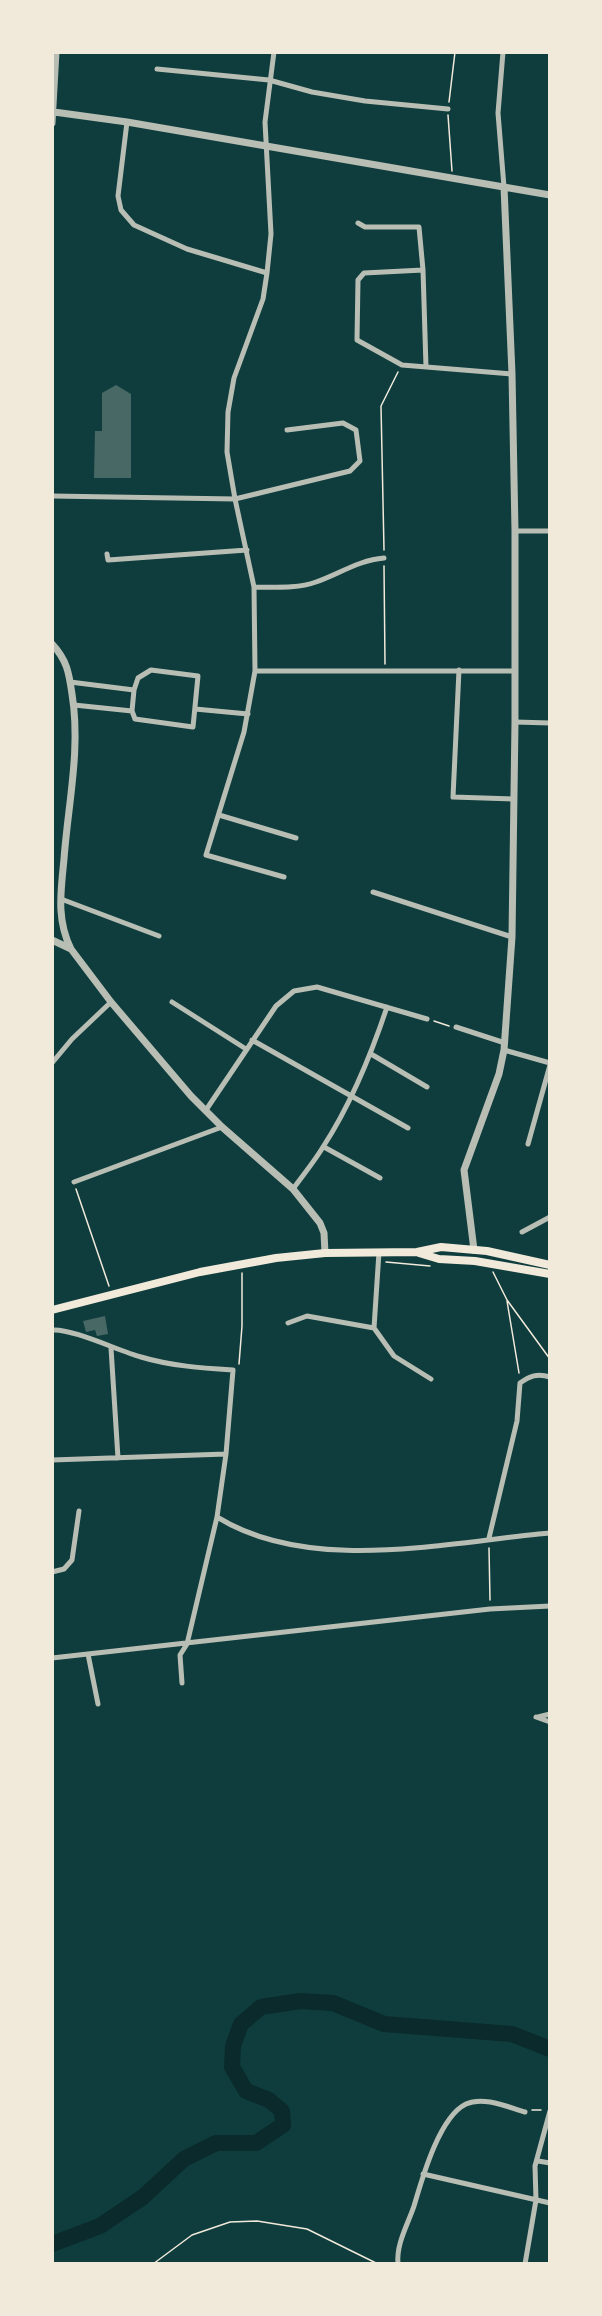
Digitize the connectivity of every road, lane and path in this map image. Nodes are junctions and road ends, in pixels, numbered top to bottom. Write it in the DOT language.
graph roads {
  1 [pos="56,52"];
  2 [pos="274,52"];
  3 [pos="503,52"];
  4 [pos="157,69"];
  5 [pos="269,80"];
  6 [pos="448,110"];
  7 [pos="54,112"];
  8 [pos="127,122"];
  9 [pos="52,123"];
  10 [pos="266,146"];
  11 [pos="504,187"];
  12 [pos="549,195"];
  13 [pos="358,224"];
  14 [pos="423,270"];
  15 [pos="267,273"];
  16 [pos="402,365"];
  17 [pos="426,367"];
  18 [pos="512,374"];
  19 [pos="287,430"];
  20 [pos="52,496"];
  21 [pos="235,499"];
  22 [pos="514,531"];
  23 [pos="549,531"];
  24 [pos="247,550"];
  25 [pos="108,554"];
  26 [pos="384,558"];
  27 [pos="254,587"];
  28 [pos="52,644"];
  29 [pos="385,670"];
  30 [pos="459,670"];
  31 [pos="255,671"];
  32 [pos="515,671"];
  33 [pos="70,682"];
  34 [pos="134,690"];
  35 [pos="74,705"];
  36 [pos="195,709"];
  37 [pos="132,711"];
  38 [pos="248,714"];
  39 [pos="515,722"];
  40 [pos="549,723"];
  41 [pos="514,799"];
  42 [pos="219,815"];
  43 [pos="296,838"];
  44 [pos="284,877"];
  45 [pos="373,892"];
  46 [pos="61,899"];
  47 [pos="159,936"];
  48 [pos="512,937"];
  49 [pos="52,940"];
  50 [pos="71,949"];
  51 [pos="111,1002"];
  52 [pos="172,1002"];
  53 [pos="387,1007"];
  54 [pos="427,1019"];
  55 [pos="456,1027"];
  56 [pos="252,1040"];
  57 [pos="504,1046"];
  58 [pos="246,1049"];
  59 [pos="371,1054"];
  60 [pos="52,1063"];
  61 [pos="549,1064"];
  62 [pos="427,1087"];
  63 [pos="351,1097"];
  64 [pos="206,1110"];
  65 [pos="222,1127"];
  66 [pos="408,1128"];
  67 [pos="528,1144"];
  68 [pos="324,1147"];
  69 [pos="380,1178"];
  70 [pos="74,1182"];
  71 [pos="293,1189"];
  72 [pos="549,1217"];
  73 [pos="522,1232"];
  74 [pos="474,1250"];
  75 [pos="379,1252"];
  76 [pos="417,1252"];
  77 [pos="325,1253"];
  78 [pos="486,1262"];
  79 [pos="242,1264"];
  80 [pos="549,1265"];
  81 [pos="549,1274"];
  82 [pos="112,1296"];
  83 [pos="507,1300"];
  84 [pos="52,1310"];
  85 [pos="288,1323"];
  86 [pos="374,1328"];
  87 [pos="52,1330"];
  88 [pos="111,1348"];
  89 [pos="549,1359"];
  90 [pos="233,1370"];
  91 [pos="549,1377"];
  92 [pos="431,1379"];
  93 [pos="520,1383"];
  94 [pos="226,1454"];
  95 [pos="118,1458"];
  96 [pos="52,1460"];
  97 [pos="79,1511"];
  98 [pos="217,1517"];
  99 [pos="549,1533"];
  100 [pos="489,1538"];
  101 [pos="52,1572"];
  102 [pos="549,1606"];
  103 [pos="490,1609"];
  104 [pos="187,1644"];
  105 [pos="88,1654"];
  106 [pos="52,1658"];
  107 [pos="182,1683"];
  108 [pos="98,1704"];
  109 [pos="549,1714"];
  110 [pos="549,1722"];
  111 [pos="549,2111"];
  112 [pos="525,2112"];
  113 [pos="538,2161"];
  114 [pos="549,2163"];
  115 [pos="423,2174"];
  116 [pos="536,2200"];
  117 [pos="549,2203"];
  118 [pos="153,2264"];
  119 [pos="378,2264"];
  120 [pos="398,2264"];
  121 [pos="525,2264"];
  1 -- 7 [label="street"];
  2 -- 5 [label="street"];
  3 -- 11 [label="street"];
  4 -- 5 [label="street"];
  5 -- 6 [label="street"];
  5 -- 10 [label="street"];
  7 -- 8 [label="street"];
  7 -- 9 [label="street"];
  8 -- 10 [label="street"];
  8 -- 15 [label="street"];
  10 -- 11 [label="street"];
  10 -- 15 [label="street"];
  11 -- 12 [label="street"];
  11 -- 18 [label="street"];
  13 -- 14 [label="street"];
  14 -- 16 [label="street"];
  14 -- 17 [label="street"];
  15 -- 21 [label="street"];
  16 -- 17 [label="street"];
  16 -- 26 [label="path"];
  17 -- 18 [label="street"];
  18 -- 22 [label="street"];
  19 -- 21 [label="street"];
  20 -- 21 [label="street"];
  21 -- 24 [label="street"];
  22 -- 23 [label="street"];
  22 -- 32 [label="street"];
  24 -- 25 [label="street"];
  24 -- 27 [label="street"];
  26 -- 27 [label="street"];
  26 -- 29 [label="path"];
  27 -- 31 [label="street"];
  28 -- 33 [label="street"];
  29 -- 30 [label="street"];
  29 -- 31 [label="street"];
  30 -- 32 [label="street"];
  30 -- 41 [label="street"];
  31 -- 38 [label="street"];
  32 -- 39 [label="street"];
  33 -- 34 [label="street"];
  33 -- 35 [label="street"];
  34 -- 36 [label="street"];
  34 -- 37 [label="street"];
  35 -- 37 [label="street"];
  35 -- 46 [label="street"];
  36 -- 37 [label="street"];
  36 -- 38 [label="street"];
  38 -- 42 [label="street"];
  39 -- 40 [label="street"];
  39 -- 41 [label="street"];
  41 -- 48 [label="street"];
  42 -- 43 [label="street"];
  42 -- 44 [label="street"];
  45 -- 48 [label="street"];
  46 -- 47 [label="street"];
  46 -- 50 [label="street"];
  48 -- 57 [label="street"];
  49 -- 50 [label="street"];
  50 -- 51 [label="street"];
  51 -- 60 [label="street"];
  51 -- 64 [label="street"];
  52 -- 58 [label="street"];
  53 -- 54 [label="street"];
  53 -- 56 [label="street"];
  53 -- 59 [label="street"];
  54 -- 55 [label="path"];
  55 -- 57 [label="street"];
  56 -- 58 [label="street"];
  56 -- 63 [label="street"];
  57 -- 61 [label="street"];
  57 -- 74 [label="street"];
  58 -- 64 [label="street"];
  59 -- 62 [label="street"];
  59 -- 63 [label="street"];
  61 -- 67 [label="street"];
  63 -- 66 [label="street"];
  63 -- 68 [label="street"];
  64 -- 65 [label="street"];
  65 -- 70 [label="street"];
  65 -- 71 [label="street"];
  68 -- 69 [label="street"];
  68 -- 71 [label="street"];
  70 -- 82 [label="path"];
  71 -- 77 [label="street"];
  72 -- 73 [label="street"];
  74 -- 76 [label="main road"];
  74 -- 80 [label="main road"];
  75 -- 76 [label="main road"];
  75 -- 77 [label="main road"];
  75 -- 86 [label="street"];
  76 -- 78 [label="main road"];
  77 -- 79 [label="main road"];
  78 -- 81 [label="main road"];
  78 -- 83 [label="path"];
  79 -- 82 [label="main road"];
  79 -- 90 [label="path"];
  82 -- 84 [label="main road"];
  83 -- 89 [label="path"];
  83 -- 93 [label="path"];
  85 -- 86 [label="street"];
  86 -- 92 [label="street"];
  87 -- 88 [label="street"];
  88 -- 90 [label="street"];
  88 -- 95 [label="street"];
  90 -- 94 [label="street"];
  91 -- 93 [label="street"];
  93 -- 100 [label="street"];
  94 -- 95 [label="street"];
  94 -- 98 [label="street"];
  95 -- 96 [label="street"];
  97 -- 101 [label="street"];
  98 -- 100 [label="street"];
  98 -- 104 [label="street"];
  99 -- 100 [label="street"];
  100 -- 103 [label="path"];
  102 -- 103 [label="street"];
  103 -- 104 [label="street"];
  104 -- 105 [label="street"];
  104 -- 107 [label="street"];
  105 -- 106 [label="street"];
  105 -- 108 [label="street"];
  109 -- 110 [label="street"];
  111 -- 112 [label="path"];
  111 -- 113 [label="street"];
  112 -- 115 [label="street"];
  113 -- 114 [label="street"];
  113 -- 116 [label="street"];
  115 -- 116 [label="street"];
  115 -- 120 [label="street"];
  116 -- 117 [label="street"];
  116 -- 121 [label="street"];
  118 -- 119 [label="path"];
}
